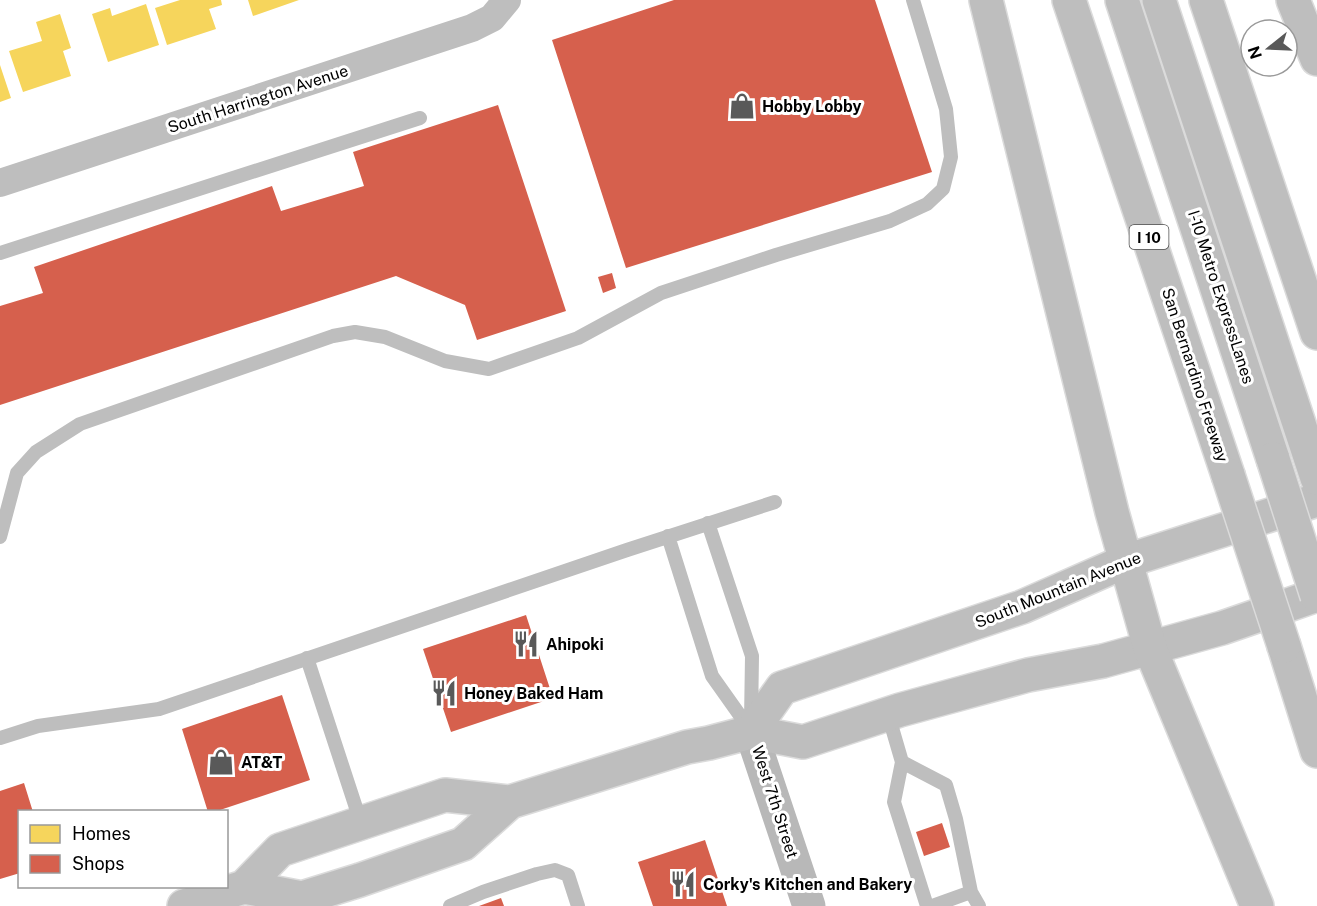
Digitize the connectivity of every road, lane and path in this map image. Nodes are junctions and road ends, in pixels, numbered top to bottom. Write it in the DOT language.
graph roads {
  1 [pos="507,0"];
  2 [pos="912,0"];
  3 [pos="986,0"];
  4 [pos="1069,0"];
  5 [pos="1122,0"];
  6 [pos="1159,0"];
  7 [pos="1201,0"];
  8 [pos="1206,0"];
  9 [pos="1293,0"];
  10 [pos="1224,56"];
  11 [pos="1317,59"];
  12 [pos="420,118"];
  13 [pos="0,183"];
  14 [pos="0,253"];
  15 [pos="1317,333"];
  16 [pos="1317,478"];
  17 [pos="1317,500"];
  18 [pos="775,502"];
  19 [pos="708,523"];
  20 [pos="668,536"];
  21 [pos="0,537"];
  22 [pos="1126,561"];
  23 [pos="1317,595"];
  24 [pos="1150,648"];
  25 [pos="308,658"];
  26 [pos="888,714"];
  27 [pos="751,732"];
  28 [pos="0,738"];
  29 [pos="1317,751"];
  30 [pos="902,762"];
  31 [pos="510,802"];
  32 [pos="361,823"];
  33 [pos="244,887"];
  34 [pos="971,892"];
  35 [pos="184,906"];
  36 [pos="450,906"];
  37 [pos="578,906"];
  38 [pos="809,906"];
  39 [pos="927,906"];
  40 [pos="932,906"];
  41 [pos="979,906"];
  42 [pos="1257,906"];
  1 -- 13 [label="street, South Harrington Avenue"];
  2 -- 21 [label="lane"];
  3 -- 22 [label="main road"];
  4 -- 29 [label="main road, San Bernardino Freeway / I 10, bridge"];
  5 -- 23 [label="main road, I-10 Metro ExpressLanes, bridge"];
  6 -- 16 [label="main road, I-10 Metro ExpressLanes"];
  7 -- 10 [label="main road"];
  8 -- 10 [label="main road"];
  9 -- 11 [label="main road"];
  10 -- 15 [label="main road"];
  12 -- 14 [label="lane"];
  17 -- 22 [label="main road, South Mountain Avenue"];
  18 -- 19 [label="lane"];
  19 -- 20 [label="lane"];
  19 -- 27 [label="lane"];
  20 -- 25 [label="lane"];
  20 -- 27 [label="lane"];
  22 -- 24 [label="main road"];
  22 -- 27 [label="main road, South Mountain Avenue"];
  23 -- 24 [label="main road"];
  24 -- 26 [label="main road"];
  24 -- 42 [label="main road"];
  25 -- 28 [label="lane"];
  25 -- 32 [label="lane"];
  26 -- 27 [label="main road"];
  26 -- 30 [label="lane"];
  27 -- 31 [label="main road"];
  27 -- 38 [label="main road, West 7th Street"];
  30 -- 34 [label="lane"];
  30 -- 39 [label="lane"];
  31 -- 32 [label="main road"];
  31 -- 33 [label="main road"];
  32 -- 33 [label="main road"];
  33 -- 35 [label="main road"];
  34 -- 40 [label="lane"];
  34 -- 41 [label="lane"];
  36 -- 37 [label="lane"];
}
